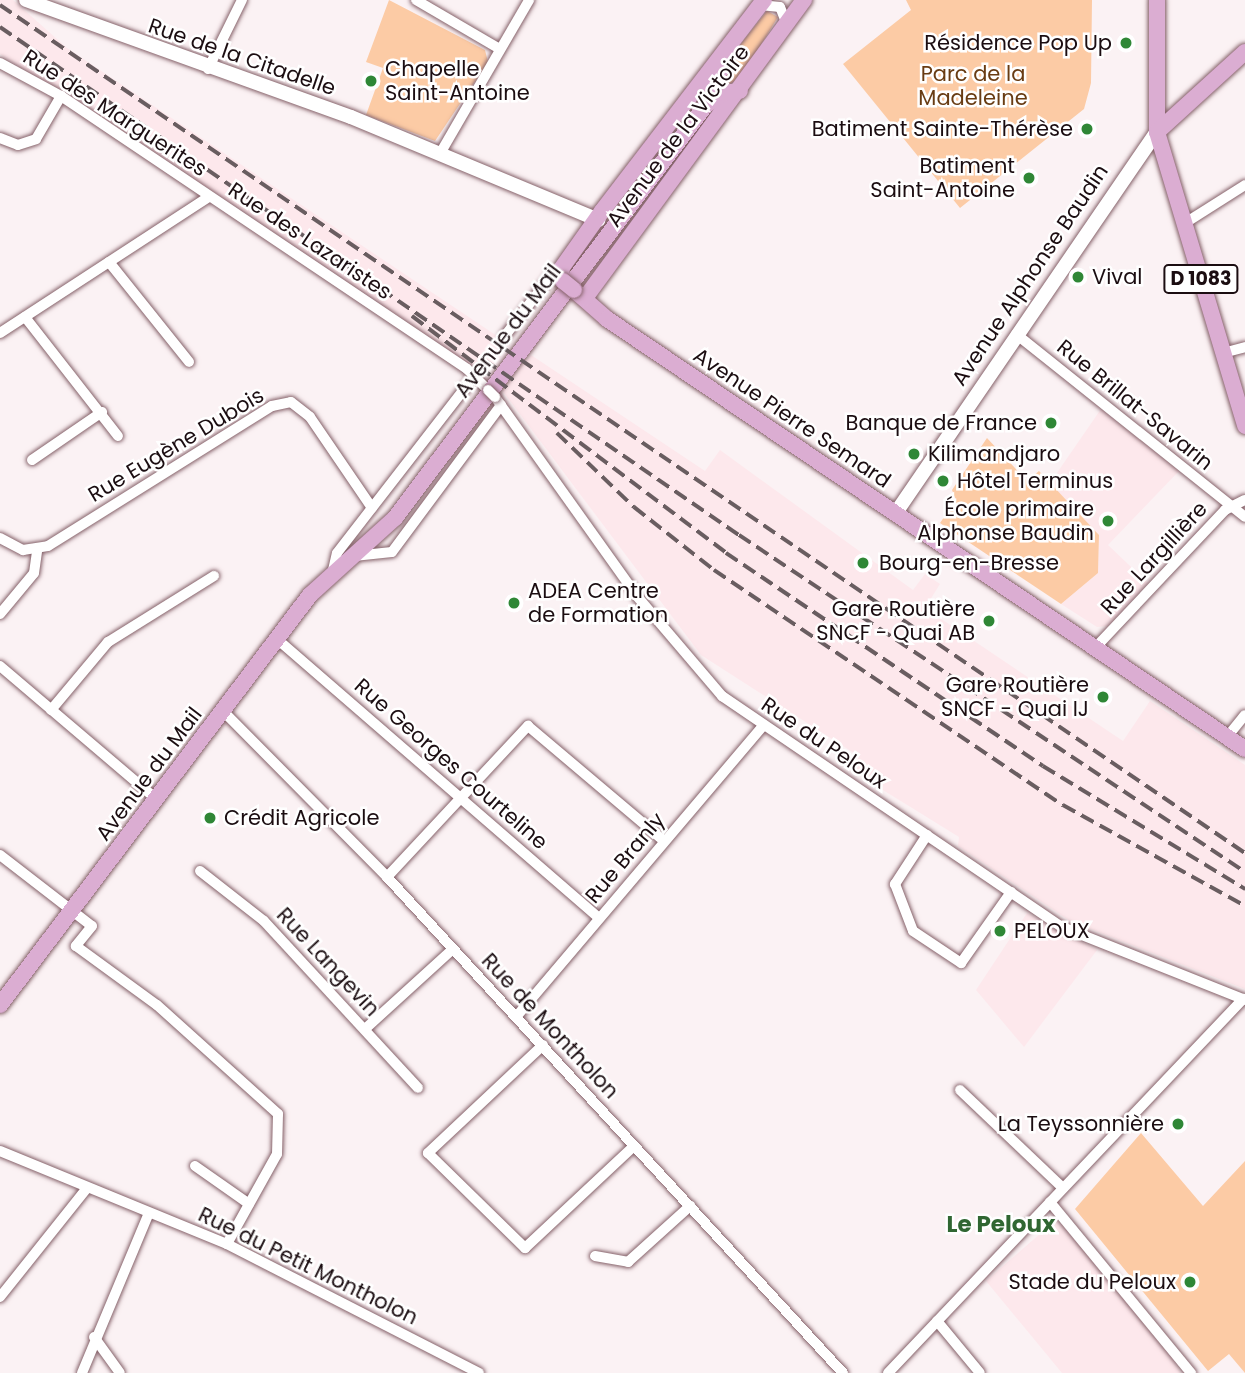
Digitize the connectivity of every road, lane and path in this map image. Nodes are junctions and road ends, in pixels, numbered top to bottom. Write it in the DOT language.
graph roads {
  1 [pos="26,0"];
  2 [pos="242,0"];
  3 [pos="416,0"];
  4 [pos="529,0"];
  5 [pos="804,0"];
  6 [pos="1157,0"];
  7 [pos="762,2"];
  8 [pos="787,24"];
  9 [pos="737,34"];
  10 [pos="500,48"];
  11 [pos="1245,52"];
  12 [pos="0,63"];
  13 [pos="208,69"];
  14 [pos="740,91"];
  15 [pos="61,96"];
  16 [pos="705,106"];
  17 [pos="1157,132"];
  18 [pos="0,138"];
  19 [pos="441,152"];
  20 [pos="1245,185"];
  21 [pos="209,197"];
  22 [pos="598,220"];
  23 [pos="1185,223"];
  24 [pos="109,262"];
  25 [pos="571,286"];
  26 [pos="25,317"];
  27 [pos="0,333"];
  28 [pos="1016,334"];
  29 [pos="503,337"];
  30 [pos="1245,346"];
  31 [pos="1223,354"];
  32 [pos="189,362"];
  33 [pos="487,391"];
  34 [pos="102,412"];
  35 [pos="1245,426"];
  36 [pos="118,436"];
  37 [pos="32,460"];
  38 [pos="1245,500"];
  39 [pos="1231,506"];
  40 [pos="372,508"];
  41 [pos="895,514"];
  42 [pos="1245,517"];
  43 [pos="0,538"];
  44 [pos="37,551"];
  45 [pos="354,556"];
  46 [pos="333,570"];
  47 [pos="214,576"];
  48 [pos="0,614"];
  49 [pos="276,639"];
  50 [pos="1095,648"];
  51 [pos="0,666"];
  52 [pos="51,710"];
  53 [pos="223,711"];
  54 [pos="1245,715"];
  55 [pos="764,725"];
  56 [pos="1227,737"];
  57 [pos="1245,749"];
  58 [pos="461,798"];
  59 [pos="156,799"];
  60 [pos="927,835"];
  61 [pos="664,841"];
  62 [pos="0,855"];
  63 [pos="200,871"];
  64 [pos="387,877"];
  65 [pos="1011,892"];
  66 [pos="72,911"];
  67 [pos="599,918"];
  68 [pos="453,948"];
  69 [pos="1244,999"];
  70 [pos="0,1005"];
  71 [pos="516,1017"];
  72 [pos="365,1029"];
  73 [pos="542,1045"];
  74 [pos="418,1088"];
  75 [pos="960,1090"];
  76 [pos="634,1146"];
  77 [pos="0,1151"];
  78 [pos="195,1166"];
  79 [pos="87,1188"];
  80 [pos="1063,1188"];
  81 [pos="1050,1202"];
  82 [pos="249,1204"];
  83 [pos="690,1206"];
  84 [pos="149,1213"];
  85 [pos="228,1244"];
  86 [pos="595,1256"];
  87 [pos="0,1297"];
  88 [pos="937,1321"];
  89 [pos="94,1337"];
  90 [pos="82,1373"];
  91 [pos="120,1373"];
  92 [pos="479,1373"];
  93 [pos="843,1373"];
  94 [pos="888,1373"];
  95 [pos="980,1373"];
  96 [pos="1191,1373"];
  1 -- 13 [label="street, Rue de la Citadelle"];
  2 -- 13 [label="street"];
  3 -- 10 [label="street"];
  4 -- 10 [label="street"];
  5 -- 8 [label="main road, Avenue de la Victoire"];
  6 -- 17 [label="main road"];
  7 -- 8 [label="street"];
  7 -- 9 [label="main road"];
  8 -- 14 [label="main road, Avenue de la Victoire"];
  9 -- 16 [label="main road, Avenue du Mail"];
  9 -- 22 [label="main road"];
  10 -- 19 [label="street"];
  11 -- 17 [label="main road"];
  12 -- 15 [label="street, Rue des Marguerites"];
  13 -- 19 [label="street, Rue de la Citadelle"];
  14 -- 16 [label="main road, Avenue du Mail"];
  14 -- 25 [label="main road, Avenue de la Victoire"];
  15 -- 18 [label="street"];
  15 -- 21 [label="street, Rue des Marguerites"];
  16 -- 45 [label="main road, Avenue du Mail"];
  17 -- 23 [label="main road, D 1083"];
  17 -- 28 [label="street, Avenue Alphonse Baudin"];
  19 -- 22 [label="street, Rue de la Citadelle"];
  20 -- 23 [label="street"];
  21 -- 24 [label="street, Rue des Lazaristes"];
  21 -- 33 [label="street, Rue des Lazaristes"];
  22 -- 25 [label="main road"];
  23 -- 31 [label="main road, D 1083"];
  24 -- 26 [label="street, Rue des Lazaristes"];
  24 -- 32 [label="street"];
  25 -- 29 [label="street"];
  25 -- 41 [label="main road, Avenue Pierre Semard"];
  26 -- 27 [label="street, Rue des Lazaristes"];
  26 -- 34 [label="street"];
  28 -- 39 [label="street, Rue Brillat-Savarin"];
  28 -- 41 [label="street, Avenue Alphonse Baudin"];
  30 -- 31 [label="street"];
  31 -- 35 [label="main road, D 1083"];
  33 -- 40 [label="street, Avenue du Mail"];
  33 -- 45 [label="street"];
  33 -- 55 [label="street, Rue du Peloux"];
  34 -- 36 [label="street"];
  34 -- 37 [label="street"];
  38 -- 39 [label="street, Rue Largillière"];
  39 -- 42 [label="street, Rue Brillat-Savarin"];
  39 -- 50 [label="street, Rue Largillière"];
  40 -- 44 [label="street, Rue Eugène Dubois"];
  40 -- 46 [label="street, Avenue du Mail"];
  41 -- 50 [label="main road, Avenue Pierre Semard"];
  43 -- 44 [label="street"];
  44 -- 48 [label="street"];
  45 -- 46 [label="main road, Avenue du Mail"];
  46 -- 49 [label="main road, Avenue du Mail"];
  47 -- 52 [label="street"];
  49 -- 53 [label="main road, Avenue du Mail"];
  49 -- 58 [label="street, Rue Georges Courteline"];
  50 -- 56 [label="main road, Avenue Pierre Semard"];
  51 -- 52 [label="street"];
  52 -- 59 [label="street"];
  53 -- 59 [label="main road, Avenue du Mail"];
  53 -- 64 [label="street, Rue de Montholon"];
  54 -- 56 [label="street"];
  55 -- 60 [label="street, Rue du Peloux"];
  55 -- 61 [label="street, Rue Branly"];
  56 -- 57 [label="main road, Avenue Pierre Semard"];
  58 -- 61 [label="street"];
  58 -- 64 [label="street"];
  58 -- 67 [label="street, Rue Georges Courteline"];
  59 -- 66 [label="main road, Avenue du Mail"];
  60 -- 65 [label="street, Rue du Peloux"];
  60 -- 65 [label="street"];
  61 -- 67 [label="street, Rue Branly"];
  62 -- 66 [label="street"];
  63 -- 72 [label="street, Rue Langevin"];
  64 -- 68 [label="street, Rue de Montholon"];
  65 -- 69 [label="street, Rue du Peloux"];
  66 -- 70 [label="main road, Avenue du Mail"];
  66 -- 82 [label="street"];
  67 -- 71 [label="street, Rue Branly"];
  68 -- 71 [label="street, Rue de Montholon"];
  68 -- 72 [label="street"];
  69 -- 80 [label="street"];
  71 -- 73 [label="street, Rue de Montholon"];
  72 -- 74 [label="street, Rue Langevin"];
  73 -- 76 [label="street, Rue de Montholon"];
  73 -- 76 [label="street"];
  75 -- 80 [label="street"];
  76 -- 83 [label="street, Rue de Montholon"];
  77 -- 79 [label="street, Rue du Petit Montholon"];
  78 -- 82 [label="street"];
  79 -- 84 [label="street, Rue du Petit Montholon"];
  79 -- 87 [label="street"];
  80 -- 81 [label="street"];
  81 -- 88 [label="street"];
  81 -- 96 [label="street"];
  82 -- 85 [label="street"];
  83 -- 86 [label="street"];
  83 -- 93 [label="street, Rue de Montholon"];
  84 -- 85 [label="street, Rue du Petit Montholon"];
  84 -- 89 [label="street"];
  85 -- 92 [label="street, Rue du Petit Montholon"];
  88 -- 94 [label="street"];
  88 -- 95 [label="street"];
  89 -- 90 [label="street"];
  89 -- 91 [label="street"];
}
